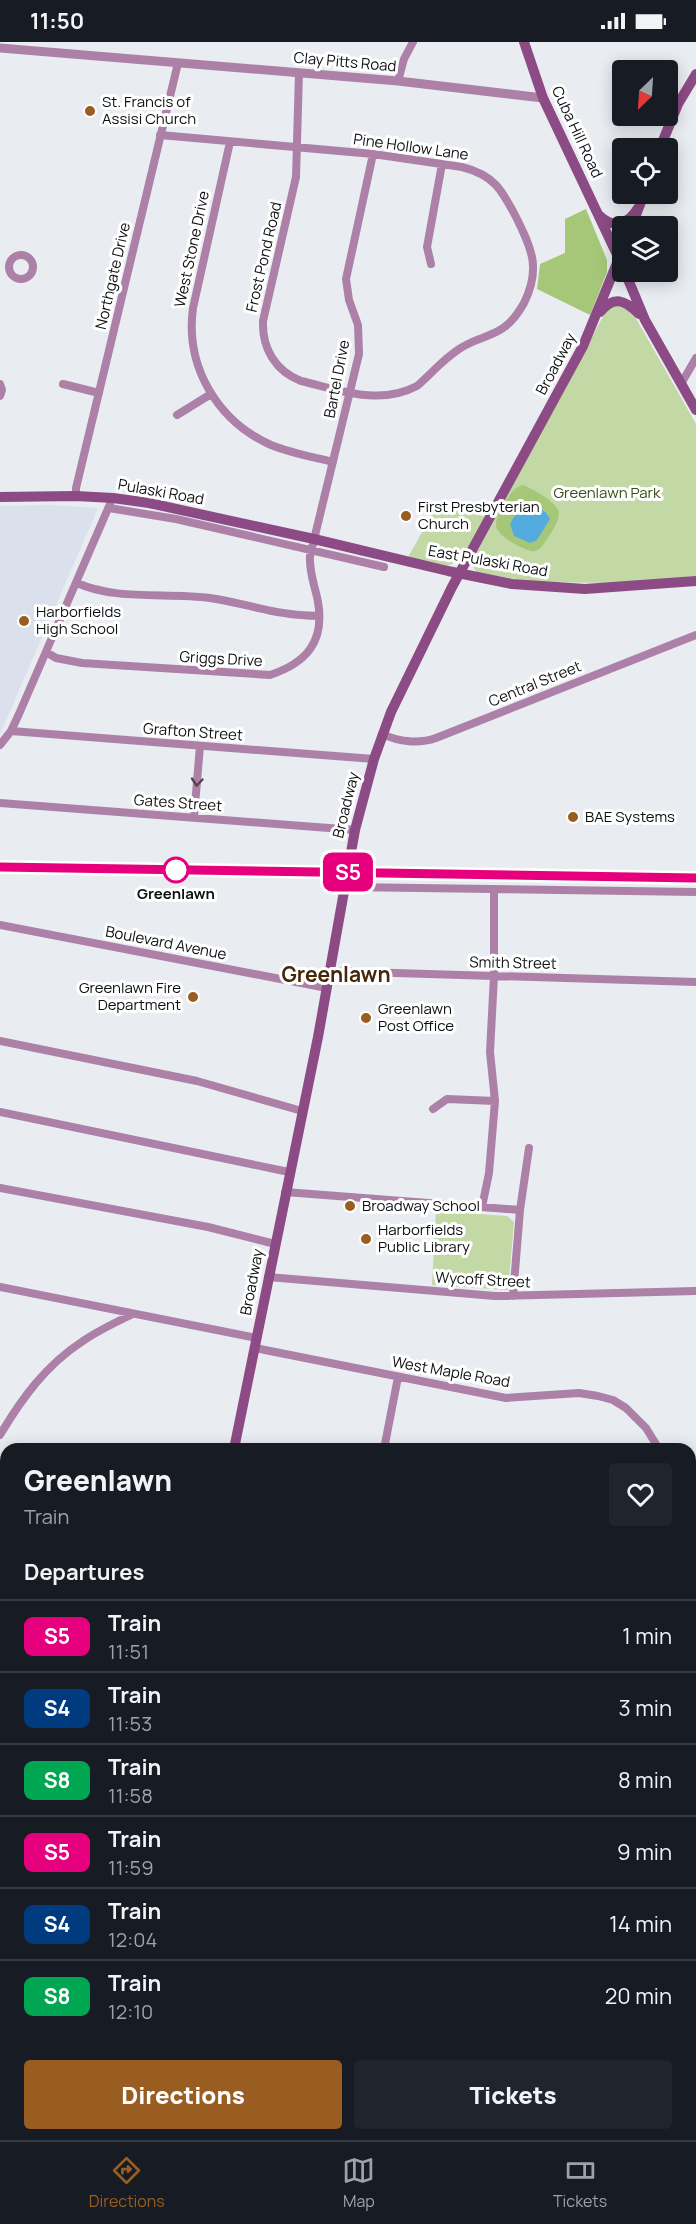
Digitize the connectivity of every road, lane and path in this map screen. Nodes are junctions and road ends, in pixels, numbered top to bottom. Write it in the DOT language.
graph roads {
  1 [pos="413,42"];
  2 [pos="524,42"];
  3 [pos="0,48"];
  4 [pos="178,63"];
  5 [pos="299,73"];
  6 [pos="694,80"];
  7 [pos="398,81"];
  8 [pos="543,98"];
  9 [pos="160,135"];
  10 [pos="664,138"];
  11 [pos="230,142"];
  12 [pos="298,147"];
  13 [pos="373,154"];
  14 [pos="442,164"];
  15 [pos="640,204"];
  16 [pos="638,208"];
  17 [pos="599,214"];
  18 [pos="635,216"];
  19 [pos="612,241"];
  20 [pos="0,261"];
  21 [pos="431,264"];
  22 [pos="9,266"];
  23 [pos="612,279"];
  24 [pos="629,282"];
  25 [pos="645,320"];
  26 [pos="593,322"];
  27 [pos="696,358"];
  28 [pos="0,384"];
  29 [pos="63,384"];
  30 [pos="681,384"];
  31 [pos="99,393"];
  32 [pos="349,393"];
  33 [pos="211,394"];
  34 [pos="0,396"];
  35 [pos="696,410"];
  36 [pos="177,415"];
  37 [pos="333,462"];
  38 [pos="76,496"];
  39 [pos="0,497"];
  40 [pos="111,503"];
  41 [pos="314,539"];
  42 [pos="312,551"];
  43 [pos="384,567"];
  44 [pos="459,574"];
  45 [pos="696,581"];
  46 [pos="77,583"];
  47 [pos="319,616"];
  48 [pos="696,635"];
  49 [pos="46,652"];
  50 [pos="11,731"];
  51 [pos="382,734"];
  52 [pos="0,746"];
  53 [pos="200,746"];
  54 [pos="374,759"];
  55 [pos="0,803"];
  56 [pos="194,817"];
  57 [pos="355,830"];
  58 [pos="345,887"];
  59 [pos="494,889"];
  60 [pos="696,892"];
  61 [pos="0,925"];
  62 [pos="330,971"];
  63 [pos="494,976"];
  64 [pos="696,982"];
  65 [pos="327,988"];
  66 [pos="0,1041"];
  67 [pos="495,1101"];
  68 [pos="433,1109"];
  69 [pos="0,1112"];
  70 [pos="302,1112"];
  71 [pos="529,1148"];
  72 [pos="289,1172"];
  73 [pos="0,1188"];
  74 [pos="285,1192"];
  75 [pos="482,1207"];
  76 [pos="520,1210"];
  77 [pos="275,1244"];
  78 [pos="268,1278"];
  79 [pos="0,1287"];
  80 [pos="696,1291"];
  81 [pos="513,1296"];
  82 [pos="133,1314"];
  83 [pos="256,1343"];
  84 [pos="398,1377"];
  85 [pos="0,1435"];
  86 [pos="235,1443"];
  87 [pos="385,1443"];
  88 [pos="655,1443"];
  1 -- 7 [label="street"];
  2 -- 8 [label="main road, Cuba Hill Road"];
  3 -- 4 [label="street, Clay Pitts Road"];
  4 -- 5 [label="street, Clay Pitts Road"];
  4 -- 9 [label="street, Northgate Drive"];
  5 -- 7 [label="street, Clay Pitts Road"];
  5 -- 12 [label="street, Frost Pond Road"];
  6 -- 10 [label="main road"];
  7 -- 8 [label="street, Clay Pitts Road"];
  8 -- 17 [label="main road, Cuba Hill Road"];
  9 -- 11 [label="street, Pine Hollow Lane"];
  9 -- 31 [label="street, Northgate Drive"];
  11 -- 12 [label="street, Pine Hollow Lane"];
  11 -- 33 [label="street, West Stone Drive"];
  12 -- 13 [label="street, Pine Hollow Lane"];
  12 -- 32 [label="street, Frost Pond Road"];
  13 -- 14 [label="street, Pine Hollow Lane"];
  13 -- 32 [label="street, Bartel Drive"];
  14 -- 21 [label="street"];
  14 -- 32 [label="street, Pine Hollow Lane"];
  15 -- 16 [label="main road"];
  16 -- 17 [label="main road"];
  16 -- 18 [label="main road"];
  17 -- 19 [label="main road, Cuba Hill Road"];
  20 -- 22 [label="street"];
  23 -- 26 [label="main road, Broadway"];
  24 -- 25 [label="main road"];
  25 -- 26 [label="main road"];
  25 -- 30 [label="main road"];
  26 -- 44 [label="main road, Broadway"];
  27 -- 30 [label="street"];
  28 -- 34 [label="street"];
  29 -- 31 [label="street"];
  30 -- 35 [label="main road"];
  31 -- 38 [label="street, Northgate Drive"];
  32 -- 37 [label="street, Bartel Drive"];
  33 -- 36 [label="street"];
  33 -- 37 [label="street, West Stone Drive"];
  37 -- 41 [label="street, Bartel Drive"];
  38 -- 39 [label="main road, Pulaski Road"];
  38 -- 40 [label="main road, Pulaski Road"];
  40 -- 41 [label="main road, Pulaski Road"];
  40 -- 42 [label="street"];
  40 -- 46 [label="street"];
  41 -- 42 [label="street, Griggs Drive"];
  41 -- 44 [label="main road, East Pulaski Road"];
  42 -- 43 [label="street"];
  42 -- 47 [label="street, Griggs Drive"];
  44 -- 45 [label="main road, East Pulaski Road"];
  44 -- 51 [label="main road, Broadway"];
  46 -- 47 [label="street"];
  46 -- 49 [label="street"];
  47 -- 49 [label="street, Griggs Drive"];
  48 -- 51 [label="street, Central Street"];
  49 -- 50 [label="street"];
  50 -- 52 [label="street"];
  50 -- 53 [label="street, Grafton Street"];
  51 -- 54 [label="main road, Broadway"];
  53 -- 54 [label="street, Grafton Street"];
  53 -- 56 [label="street, one-way"];
  54 -- 57 [label="main road, Broadway"];
  55 -- 56 [label="street, Gates Street"];
  56 -- 57 [label="street, Gates Street"];
  57 -- 58 [label="main road, Broadway"];
  58 -- 59 [label="street"];
  58 -- 62 [label="main road, Broadway"];
  59 -- 60 [label="street"];
  59 -- 63 [label="street"];
  61 -- 65 [label="street, Boulevard Avenue"];
  62 -- 63 [label="street, Smith Street"];
  62 -- 65 [label="main road, Broadway"];
  63 -- 64 [label="street, Smith Street"];
  63 -- 67 [label="street"];
  65 -- 70 [label="main road, Broadway"];
  66 -- 70 [label="street"];
  67 -- 68 [label="street"];
  67 -- 75 [label="street"];
  69 -- 72 [label="street"];
  70 -- 72 [label="main road, Broadway"];
  71 -- 76 [label="street"];
  72 -- 74 [label="main road, Broadway"];
  73 -- 77 [label="street"];
  74 -- 75 [label="street"];
  74 -- 77 [label="main road, Broadway"];
  75 -- 76 [label="street"];
  76 -- 81 [label="street"];
  77 -- 78 [label="main road, Broadway"];
  78 -- 81 [label="street, Wycoff Street"];
  78 -- 83 [label="main road, Broadway"];
  79 -- 82 [label="street, West Maple Road"];
  80 -- 81 [label="street, Wycoff Street"];
  82 -- 83 [label="street, West Maple Road"];
  82 -- 85 [label="street"];
  83 -- 84 [label="street, West Maple Road"];
  83 -- 86 [label="main road, Broadway"];
  84 -- 87 [label="street"];
  84 -- 88 [label="street, West Maple Road"];
}
